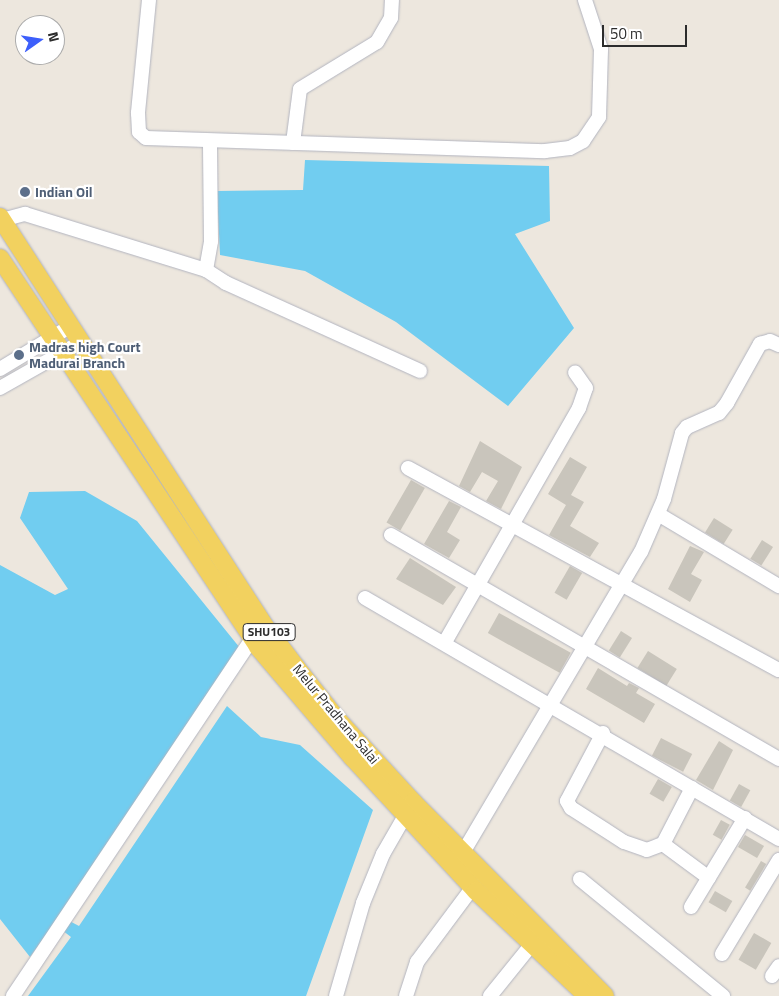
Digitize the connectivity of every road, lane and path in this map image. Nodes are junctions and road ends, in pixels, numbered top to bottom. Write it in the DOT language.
graph roads {
  1 [pos="149,0"];
  2 [pos="392,0"];
  3 [pos="585,0"];
  4 [pos="210,141"];
  5 [pos="293,144"];
  6 [pos="1,219"];
  7 [pos="0,258"];
  8 [pos="206,270"];
  9 [pos="71,326"];
  10 [pos="52,338"];
  11 [pos="82,342"];
  12 [pos="779,346"];
  13 [pos="62,354"];
  14 [pos="0,369"];
  15 [pos="420,371"];
  16 [pos="575,372"];
  17 [pos="0,388"];
  18 [pos="408,468"];
  19 [pos="658,514"];
  20 [pos="511,524"];
  21 [pos="391,536"];
  22 [pos="622,582"];
  23 [pos="477,583"];
  24 [pos="779,586"];
  25 [pos="365,598"];
  26 [pos="252,639"];
  27 [pos="445,642"];
  28 [pos="586,646"];
  29 [pos="779,670"];
  30 [pos="553,705"];
  31 [pos="603,733"];
  32 [pos="779,759"];
  33 [pos="692,788"];
  34 [pos="410,808"];
  35 [pos="745,818"];
  36 [pos="779,838"];
  37 [pos="663,844"];
  38 [pos="459,860"];
  39 [pos="779,860"];
  40 [pos="709,878"];
  41 [pos="580,879"];
  42 [pos="473,887"];
  43 [pos="691,906"];
  44 [pos="532,944"];
  45 [pos="722,954"];
  46 [pos="591,994"];
  47 [pos="13,996"];
  48 [pos="336,996"];
  49 [pos="406,996"];
  50 [pos="490,996"];
  51 [pos="723,996"];
  1 -- 4 [label="street"];
  2 -- 5 [label="street"];
  3 -- 5 [label="street"];
  4 -- 5 [label="street"];
  4 -- 8 [label="street"];
  6 -- 8 [label="street"];
  6 -- 9 [label="main road, Melur Pradhana Salai / SHU103"];
  7 -- 10 [label="main road, Melur Pradhana Salai / SHU103"];
  8 -- 15 [label="street"];
  9 -- 10 [label="street"];
  9 -- 11 [label="main road, Melur Pradhana Salai / SHU103"];
  10 -- 13 [label="main road, Melur Pradhana Salai / SHU103"];
  10 -- 14 [label="street"];
  11 -- 13 [label="street"];
  11 -- 34 [label="main road, Melur Pradhana Salai / SHU103"];
  12 -- 19 [label="street"];
  13 -- 17 [label="street"];
  13 -- 26 [label="main road, Melur Pradhana Salai / SHU103"];
  16 -- 20 [label="street"];
  18 -- 20 [label="street"];
  19 -- 22 [label="street"];
  19 -- 24 [label="street"];
  20 -- 22 [label="street"];
  20 -- 23 [label="street"];
  21 -- 23 [label="street"];
  22 -- 28 [label="street"];
  22 -- 29 [label="street"];
  23 -- 27 [label="street"];
  23 -- 28 [label="street"];
  25 -- 27 [label="street"];
  26 -- 34 [label="main road, Melur Pradhana Salai / SHU103"];
  26 -- 47 [label="street"];
  27 -- 30 [label="street"];
  28 -- 30 [label="street"];
  28 -- 32 [label="street"];
  30 -- 31 [label="street"];
  30 -- 38 [label="street"];
  31 -- 33 [label="street"];
  31 -- 37 [label="street"];
  33 -- 35 [label="street"];
  33 -- 37 [label="street"];
  34 -- 38 [label="main road, Melur Pradhana Salai / SHU103"];
  34 -- 48 [label="street"];
  35 -- 36 [label="street"];
  35 -- 40 [label="street"];
  37 -- 40 [label="street"];
  38 -- 42 [label="main road, Melur Pradhana Salai / SHU103"];
  38 -- 46 [label="main road, Melur Pradhana Salai / SHU103"];
  39 -- 45 [label="street"];
  40 -- 43 [label="street"];
  41 -- 51 [label="street"];
  42 -- 44 [label="main road, Melur Pradhana Salai / SHU103"];
  42 -- 49 [label="street"];
  44 -- 46 [label="main road, Melur Pradhana Salai / SHU103"];
  44 -- 50 [label="street"];
}
